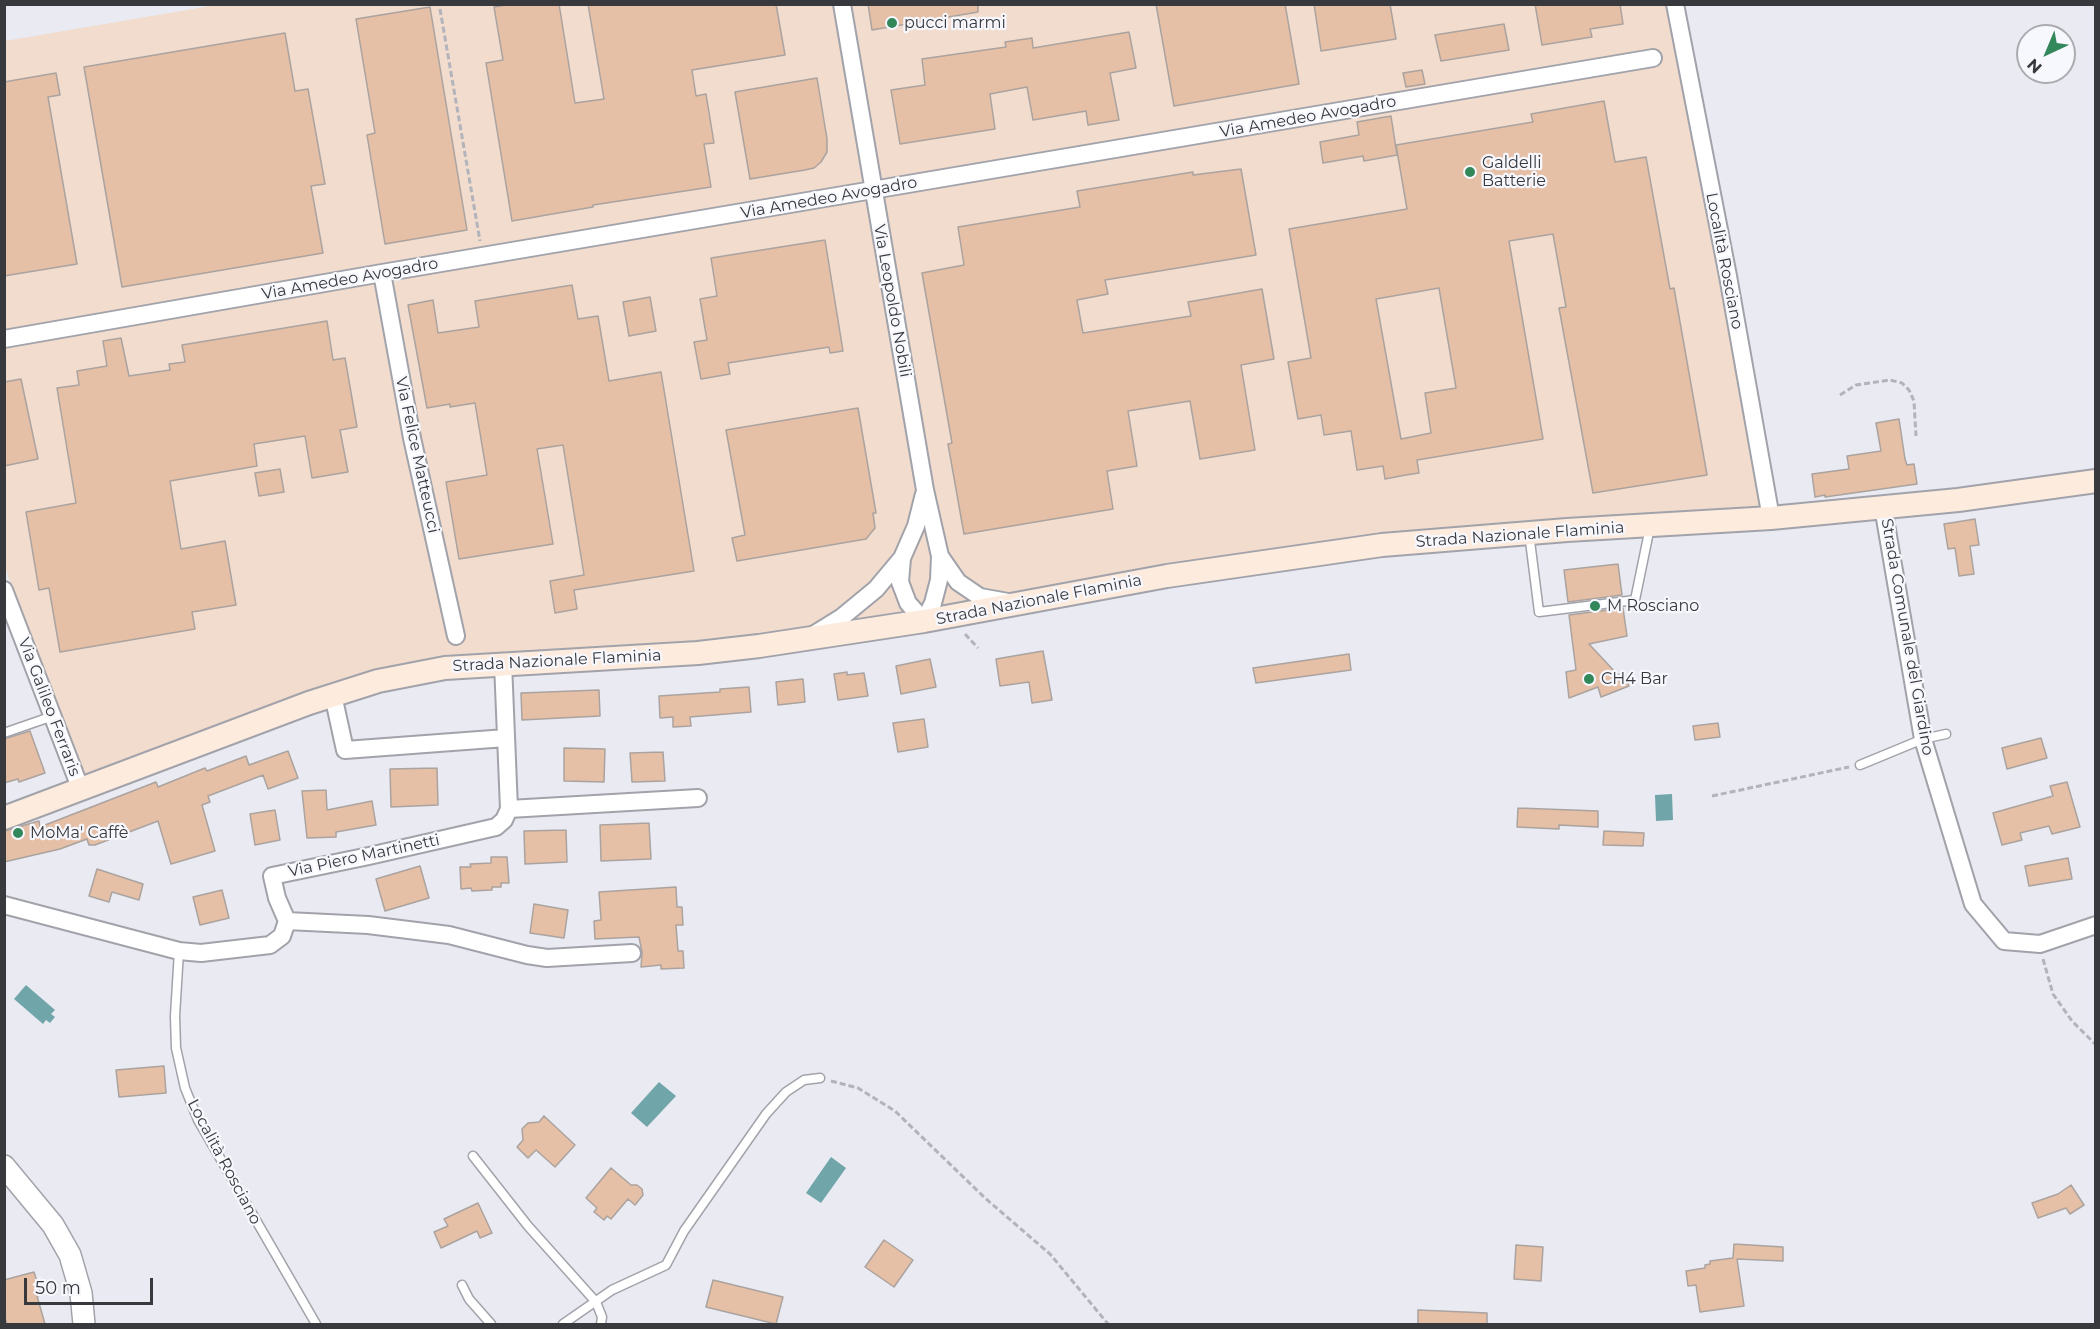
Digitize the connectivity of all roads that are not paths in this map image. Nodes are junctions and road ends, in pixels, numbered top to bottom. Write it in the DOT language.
graph roads {
  1 [pos="842,4"];
  2 [pos="1675,4"];
  3 [pos="1653,58"];
  4 [pos="873,190"];
  5 [pos="382,273"];
  6 [pos="4,339"];
  7 [pos="2096,481"];
  8 [pos="925,490"];
  9 [pos="1883,507"];
  10 [pos="1771,518"];
  11 [pos="1651,525"];
  12 [pos="1529,533"];
  13 [pos="940,556"];
  14 [pos="902,558"];
  15 [pos="4,590"];
  16 [pos="1019,603"];
  17 [pos="924,621"];
  18 [pos="456,636"];
  19 [pos="806,639"];
  20 [pos="503,663"];
  21 [pos="333,695"];
  22 [pos="53,716"];
  23 [pos="4,733"];
  24 [pos="1946,734"];
  25 [pos="506,738"];
  26 [pos="1923,739"];
  27 [pos="1860,765"];
  28 [pos="81,790"];
  29 [pos="698,798"];
  30 [pos="509,809"];
  31 [pos="4,818"];
  32 [pos="4,905"];
  33 [pos="287,921"];
  34 [pos="2096,925"];
  35 [pos="178,951"];
  36 [pos="632,953"];
  37 [pos="820,1078"];
  38 [pos="473,1156"];
  39 [pos="4,1166"];
  40 [pos="462,1285"];
  41 [pos="596,1302"];
  42 [pos="84,1324"];
  43 [pos="316,1324"];
  44 [pos="491,1324"];
  45 [pos="563,1324"];
  46 [pos="601,1324"];
  1 -- 4 [label="street, Via Leopoldo Nobili"];
  2 -- 10 [label="street, Località Rosciano"];
  3 -- 4 [label="street, Via Amedeo Avogadro"];
  4 -- 5 [label="street, Via Amedeo Avogadro"];
  4 -- 8 [label="street, Via Leopoldo Nobili"];
  5 -- 6 [label="street, Via Amedeo Avogadro"];
  5 -- 18 [label="street, Via Felice Matteucci"];
  7 -- 9 [label="main road, Strada Nazionale Flaminia"];
  8 -- 13 [label="street, Via Leopoldo Nobili"];
  8 -- 14 [label="street, Via Leopoldo Nobili"];
  9 -- 10 [label="main road, Strada Nazionale Flaminia"];
  9 -- 26 [label="street, Strada Comunale del Giardino"];
  10 -- 11 [label="main road, Strada Nazionale Flaminia"];
  11 -- 12 [label="main road, Strada Nazionale Flaminia"];
  11 -- 12 [label="lane"];
  12 -- 16 [label="main road, Strada Nazionale Flaminia"];
  13 -- 16 [label="street, Via Leopoldo Nobili"];
  13 -- 17 [label="street, Via Leopoldo Nobili"];
  14 -- 17 [label="street, Via Leopoldo Nobili"];
  14 -- 19 [label="street, Via Leopoldo Nobili"];
  15 -- 22 [label="street, Via Galileo Ferraris"];
  16 -- 17 [label="main road, Strada Nazionale Flaminia"];
  17 -- 19 [label="main road, Strada Nazionale Flaminia"];
  19 -- 20 [label="main road, Strada Nazionale Flaminia"];
  20 -- 21 [label="main road, Strada Nazionale Flaminia"];
  20 -- 25 [label="street"];
  21 -- 25 [label="street"];
  21 -- 28 [label="main road, Strada Nazionale Flaminia"];
  22 -- 23 [label="lane"];
  22 -- 28 [label="street, Via Galileo Ferraris"];
  24 -- 26 [label="lane"];
  25 -- 30 [label="street"];
  26 -- 27 [label="lane"];
  26 -- 34 [label="street, Strada Comunale del Giardino"];
  28 -- 31 [label="main road, Strada Nazionale Flaminia"];
  29 -- 30 [label="street"];
  30 -- 33 [label="street, Via Piero Martinetti"];
  32 -- 35 [label="street"];
  33 -- 35 [label="street"];
  33 -- 36 [label="street"];
  35 -- 43 [label="lane, Località Rosciano"];
  37 -- 41 [label="lane"];
  38 -- 41 [label="lane"];
  39 -- 42 [label="street"];
  40 -- 44 [label="lane"];
  41 -- 45 [label="lane"];
  41 -- 46 [label="lane"];
}
